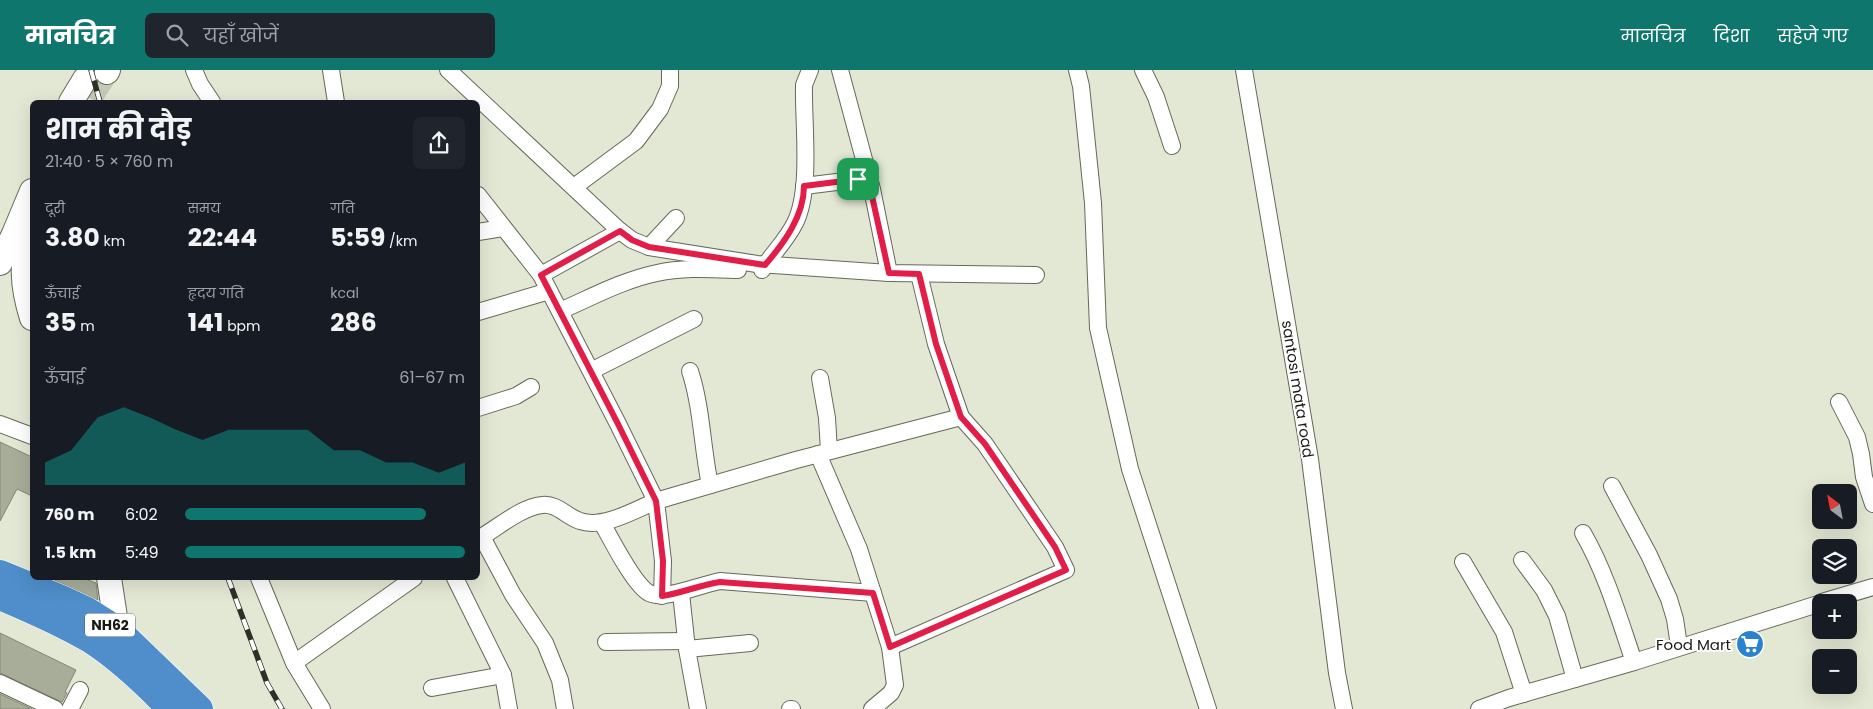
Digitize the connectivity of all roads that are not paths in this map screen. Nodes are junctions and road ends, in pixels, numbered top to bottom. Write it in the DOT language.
graph roads {
  1 [pos="194,70"];
  2 [pos="331,70"];
  3 [pos="448,70"];
  4 [pos="670,70"];
  5 [pos="810,70"];
  6 [pos="840,70"];
  7 [pos="1077,70"];
  8 [pos="1143,70"];
  9 [pos="1244,70"];
  10 [pos="211,100"];
  11 [pos="336,100"];
  12 [pos="1172,146"];
  13 [pos="868,178"];
  14 [pos="804,186"];
  15 [pos="574,187"];
  16 [pos="30,197"];
  17 [pos="480,198"];
  18 [pos="676,218"];
  19 [pos="503,228"];
  20 [pos="620,231"];
  21 [pos="480,232"];
  22 [pos="30,236"];
  23 [pos="649,247"];
  24 [pos="0,263"];
  25 [pos="765,265"];
  26 [pos="889,273"];
  27 [pos="919,274"];
  28 [pos="1036,274"];
  29 [pos="541,275"];
  30 [pos="549,291"];
  31 [pos="30,310"];
  32 [pos="480,311"];
  33 [pos="560,311"];
  34 [pos="694,319"];
  35 [pos="591,371"];
  36 [pos="690,371"];
  37 [pos="820,378"];
  38 [pos="531,387"];
  39 [pos="1839,402"];
  40 [pos="480,407"];
  41 [pos="961,417"];
  42 [pos="0,424"];
  43 [pos="30,435"];
  44 [pos="824,453"];
  45 [pos="1868,474"];
  46 [pos="710,485"];
  47 [pos="1612,486"];
  48 [pos="656,501"];
  49 [pos="1873,504"];
  50 [pos="602,523"];
  51 [pos="1583,533"];
  52 [pos="480,538"];
  53 [pos="1522,560"];
  54 [pos="1463,562"];
  55 [pos="0,574"];
  56 [pos="109,580"];
  57 [pos="261,580"];
  58 [pos="411,580"];
  59 [pos="456,580"];
  60 [pos="1873,587"];
  61 [pos="681,593"];
  62 [pos="873,593"];
  63 [pos="1851,594"];
  64 [pos="0,596"];
  65 [pos="662,596"];
  66 [pos="1812,606"];
  67 [pos="117,630"];
  68 [pos="606,642"];
  69 [pos="750,643"];
  70 [pos="686,645"];
  71 [pos="1679,646"];
  72 [pos="890,647"];
  73 [pos="1634,662"];
  74 [pos="294,664"];
  75 [pos="503,675"];
  76 [pos="1575,679"];
  77 [pos="0,683"];
  78 [pos="432,688"];
  79 [pos="80,690"];
  80 [pos="1524,694"];
  81 [pos="55,709"];
  82 [pos="70,709"];
  83 [pos="171,709"];
  84 [pos="199,709"];
  85 [pos="322,709"];
  86 [pos="509,709"];
  87 [pos="565,709"];
  88 [pos="698,709"];
  89 [pos="872,709"];
  90 [pos="1208,709"];
  91 [pos="1344,709"];
  92 [pos="1480,709"];
  1 -- 10 [label="street"];
  2 -- 11 [label="street"];
  3 -- 15 [label="street"];
  4 -- 15 [label="street"];
  5 -- 14 [label="street"];
  6 -- 13 [label="street"];
  7 -- 90 [label="street"];
  8 -- 12 [label="street"];
  9 -- 91 [label="street, santosi mata road"];
  13 -- 14 [label="street"];
  13 -- 26 [label="street"];
  14 -- 25 [label="street"];
  15 -- 20 [label="street"];
  16 -- 24 [label="main road"];
  17 -- 19 [label="street"];
  18 -- 23 [label="street"];
  19 -- 21 [label="street"];
  19 -- 29 [label="street"];
  20 -- 23 [label="street"];
  20 -- 29 [label="street"];
  22 -- 31 [label="main road"];
  23 -- 25 [label="street"];
  25 -- 26 [label="street"];
  25 -- 33 [label="street"];
  26 -- 27 [label="street"];
  27 -- 28 [label="street"];
  27 -- 41 [label="street"];
  29 -- 30 [label="street"];
  30 -- 32 [label="street"];
  30 -- 33 [label="street"];
  33 -- 35 [label="street"];
  34 -- 35 [label="street"];
  35 -- 48 [label="street"];
  36 -- 46 [label="street"];
  37 -- 44 [label="street"];
  38 -- 40 [label="street"];
  39 -- 45 [label="street"];
  41 -- 44 [label="street"];
  41 -- 72 [label="street"];
  42 -- 43 [label="street"];
  44 -- 46 [label="street"];
  44 -- 62 [label="street"];
  45 -- 49 [label="street"];
  46 -- 48 [label="street"];
  47 -- 71 [label="street"];
  48 -- 50 [label="street"];
  48 -- 65 [label="street"];
  50 -- 52 [label="street"];
  50 -- 65 [label="street"];
  51 -- 73 [label="street"];
  52 -- 87 [label="street"];
  53 -- 76 [label="street"];
  54 -- 80 [label="street"];
  55 -- 67 [label="highway, NH62"];
  56 -- 67 [label="main road"];
  57 -- 74 [label="street"];
  58 -- 74 [label="street"];
  59 -- 75 [label="street"];
  60 -- 63 [label="street"];
  61 -- 62 [label="street"];
  61 -- 65 [label="street"];
  61 -- 70 [label="street"];
  62 -- 72 [label="street"];
  64 -- 83 [label="highway, NH62"];
  66 -- 71 [label="street"];
  67 -- 84 [label="highway, NH62"];
  68 -- 70 [label="street"];
  69 -- 70 [label="street"];
  70 -- 88 [label="street"];
  71 -- 73 [label="street"];
  72 -- 89 [label="street"];
  73 -- 76 [label="street"];
  74 -- 85 [label="street"];
  75 -- 78 [label="street"];
  75 -- 86 [label="street"];
  76 -- 80 [label="street"];
  77 -- 81 [label="street"];
  79 -- 82 [label="street"];
  80 -- 92 [label="street"];
}
